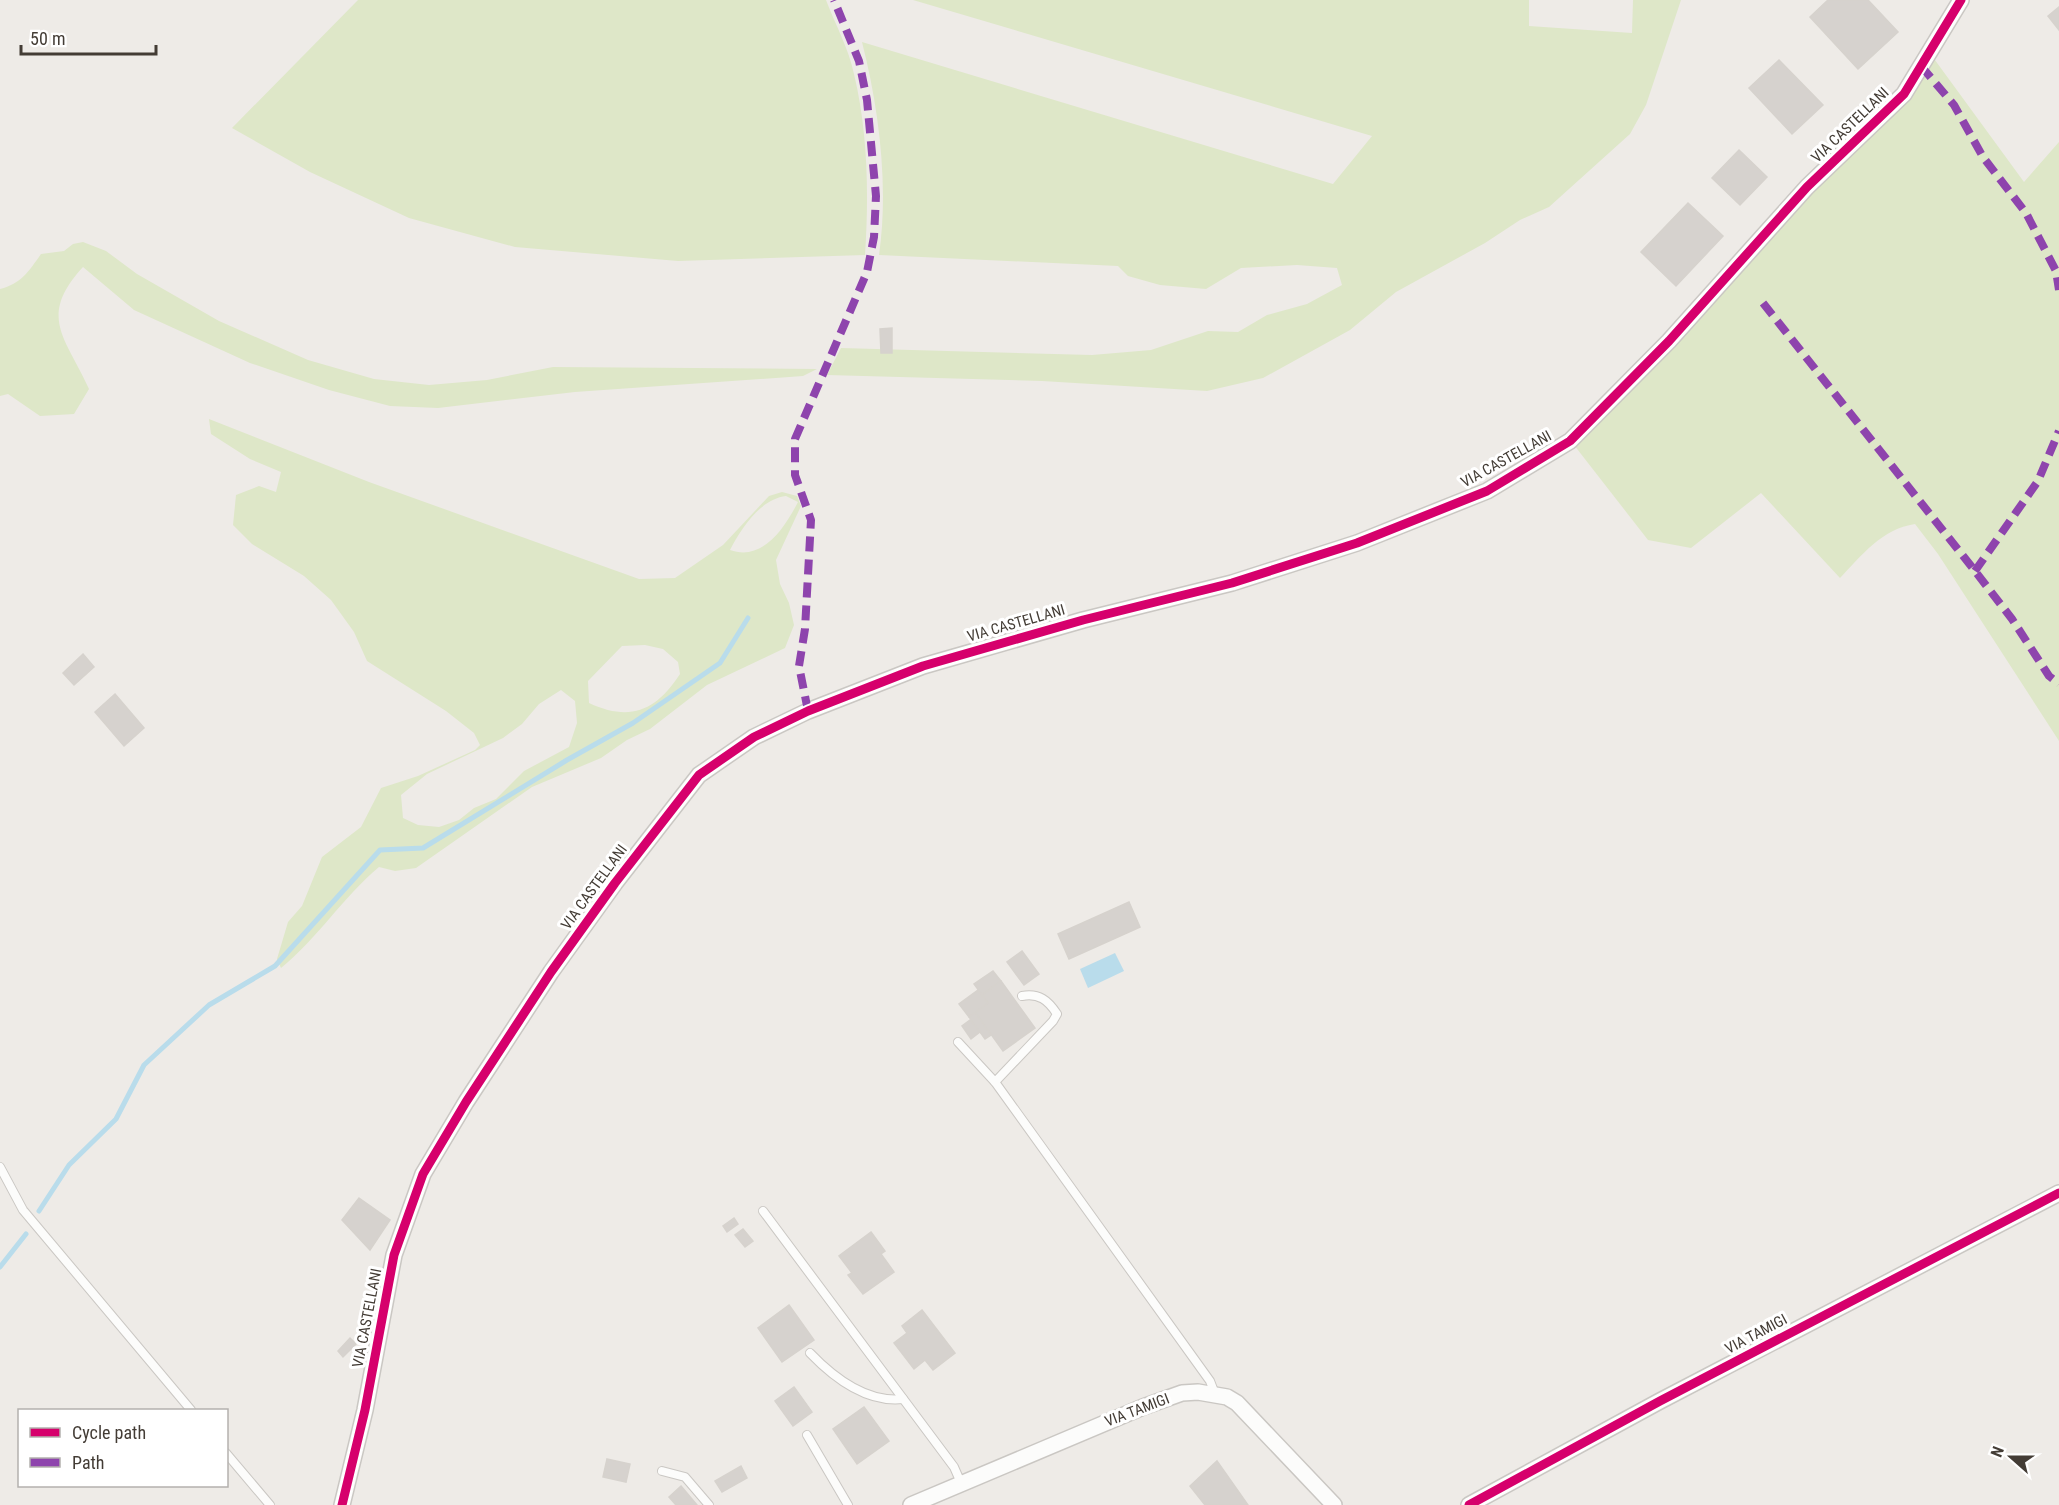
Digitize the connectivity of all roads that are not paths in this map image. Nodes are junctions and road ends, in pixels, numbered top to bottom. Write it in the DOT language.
graph roads {
  1 [pos="1961,0"];
  2 [pos="1022,996"];
  3 [pos="958,1042"];
  4 [pos="995,1082"];
  5 [pos="0,1167"];
  6 [pos="2059,1192"];
  7 [pos="763,1211"];
  8 [pos="810,1353"];
  9 [pos="1215,1394"];
  10 [pos="903,1400"];
  11 [pos="190,1409"];
  12 [pos="807,1435"];
  13 [pos="228,1455"];
  14 [pos="662,1471"];
  15 [pos="961,1483"];
  16 [pos="270,1505"];
  17 [pos="342,1505"];
  18 [pos="709,1505"];
  19 [pos="848,1505"];
  20 [pos="911,1505"];
  21 [pos="1334,1505"];
  22 [pos="1469,1505"];
  1 -- 17 [label="street, VIA CASTELLANI"];
  2 -- 4 [label="lane"];
  3 -- 4 [label="lane"];
  4 -- 9 [label="lane"];
  5 -- 11 [label="lane"];
  6 -- 22 [label="street, VIA TAMIGI"];
  7 -- 10 [label="lane"];
  8 -- 10 [label="lane"];
  9 -- 15 [label="street, VIA TAMIGI"];
  9 -- 21 [label="street, VIA TAMIGI"];
  10 -- 15 [label="lane"];
  12 -- 19 [label="lane"];
  13 -- 16 [label="lane"];
  14 -- 18 [label="lane"];
  15 -- 20 [label="street, VIA TAMIGI"];
}
